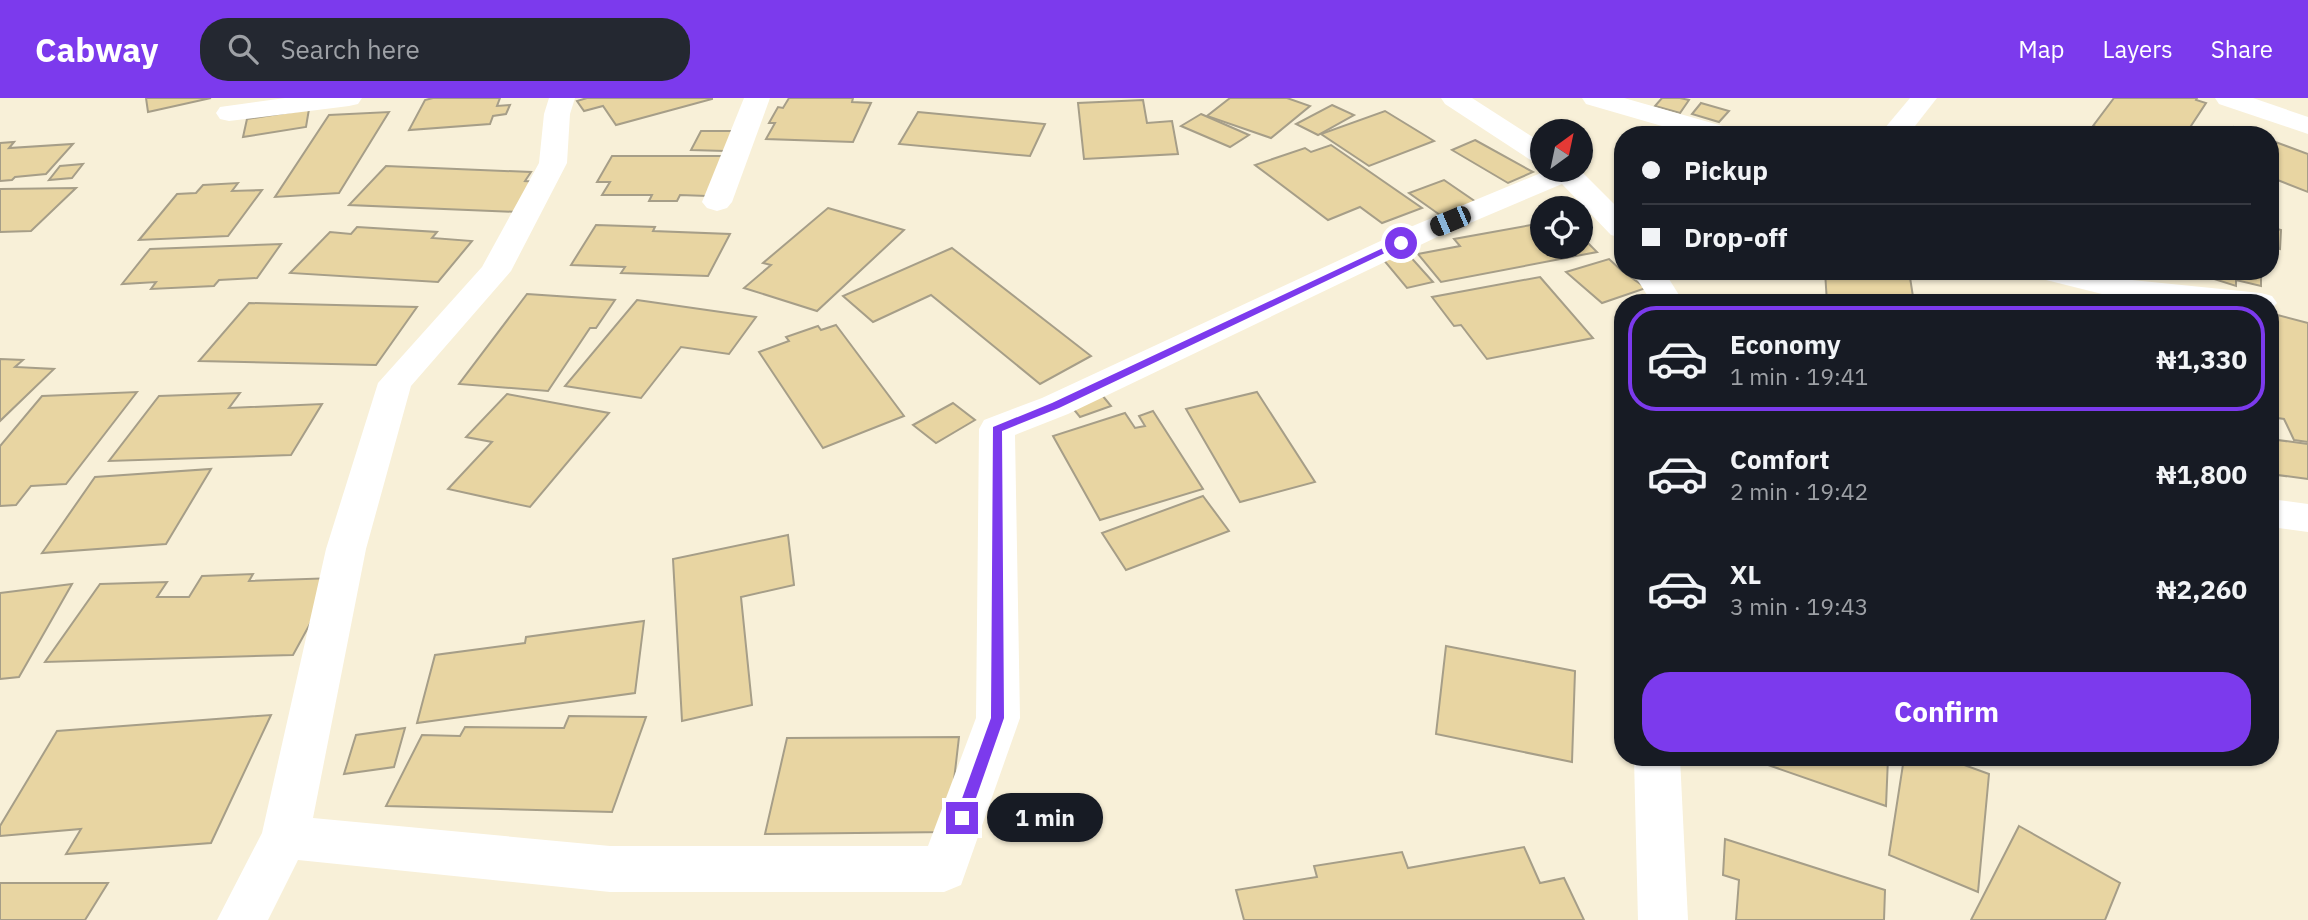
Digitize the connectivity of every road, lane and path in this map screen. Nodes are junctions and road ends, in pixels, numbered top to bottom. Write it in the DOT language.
graph roads {
  1 [pos="349,98"];
  2 [pos="562,98"];
  3 [pos="757,98"];
  4 [pos="1454,98"];
  5 [pos="1595,98"];
  6 [pos="1924,98"];
  7 [pos="2228,98"];
  8 [pos="229,113"];
  9 [pos="1692,126"];
  10 [pos="1901,126"];
  11 [pos="2308,126"];
  12 [pos="1530,148"];
  13 [pos="1530,180"];
  14 [pos="1574,182"];
  15 [pos="717,202"];
  16 [pos="1614,221"];
  17 [pos="2086,280"];
  18 [pos="2174,294"];
  19 [pos="2279,514"];
  20 [pos="2308,518"];
  21 [pos="1657,766"];
  22 [pos="285,837"];
  23 [pos="242,920"];
  24 [pos="1663,920"];
  1 -- 8 [label="street"];
  2 -- 22 [label="street"];
  3 -- 15 [label="street"];
  4 -- 12 [label="street"];
  5 -- 9 [label="street"];
  6 -- 10 [label="street"];
  7 -- 11 [label="street"];
  13 -- 22 [label="street"];
  14 -- 16 [label="street"];
  17 -- 18 [label="street"];
  19 -- 20 [label="street"];
  21 -- 24 [label="street"];
  22 -- 23 [label="street"];
}
